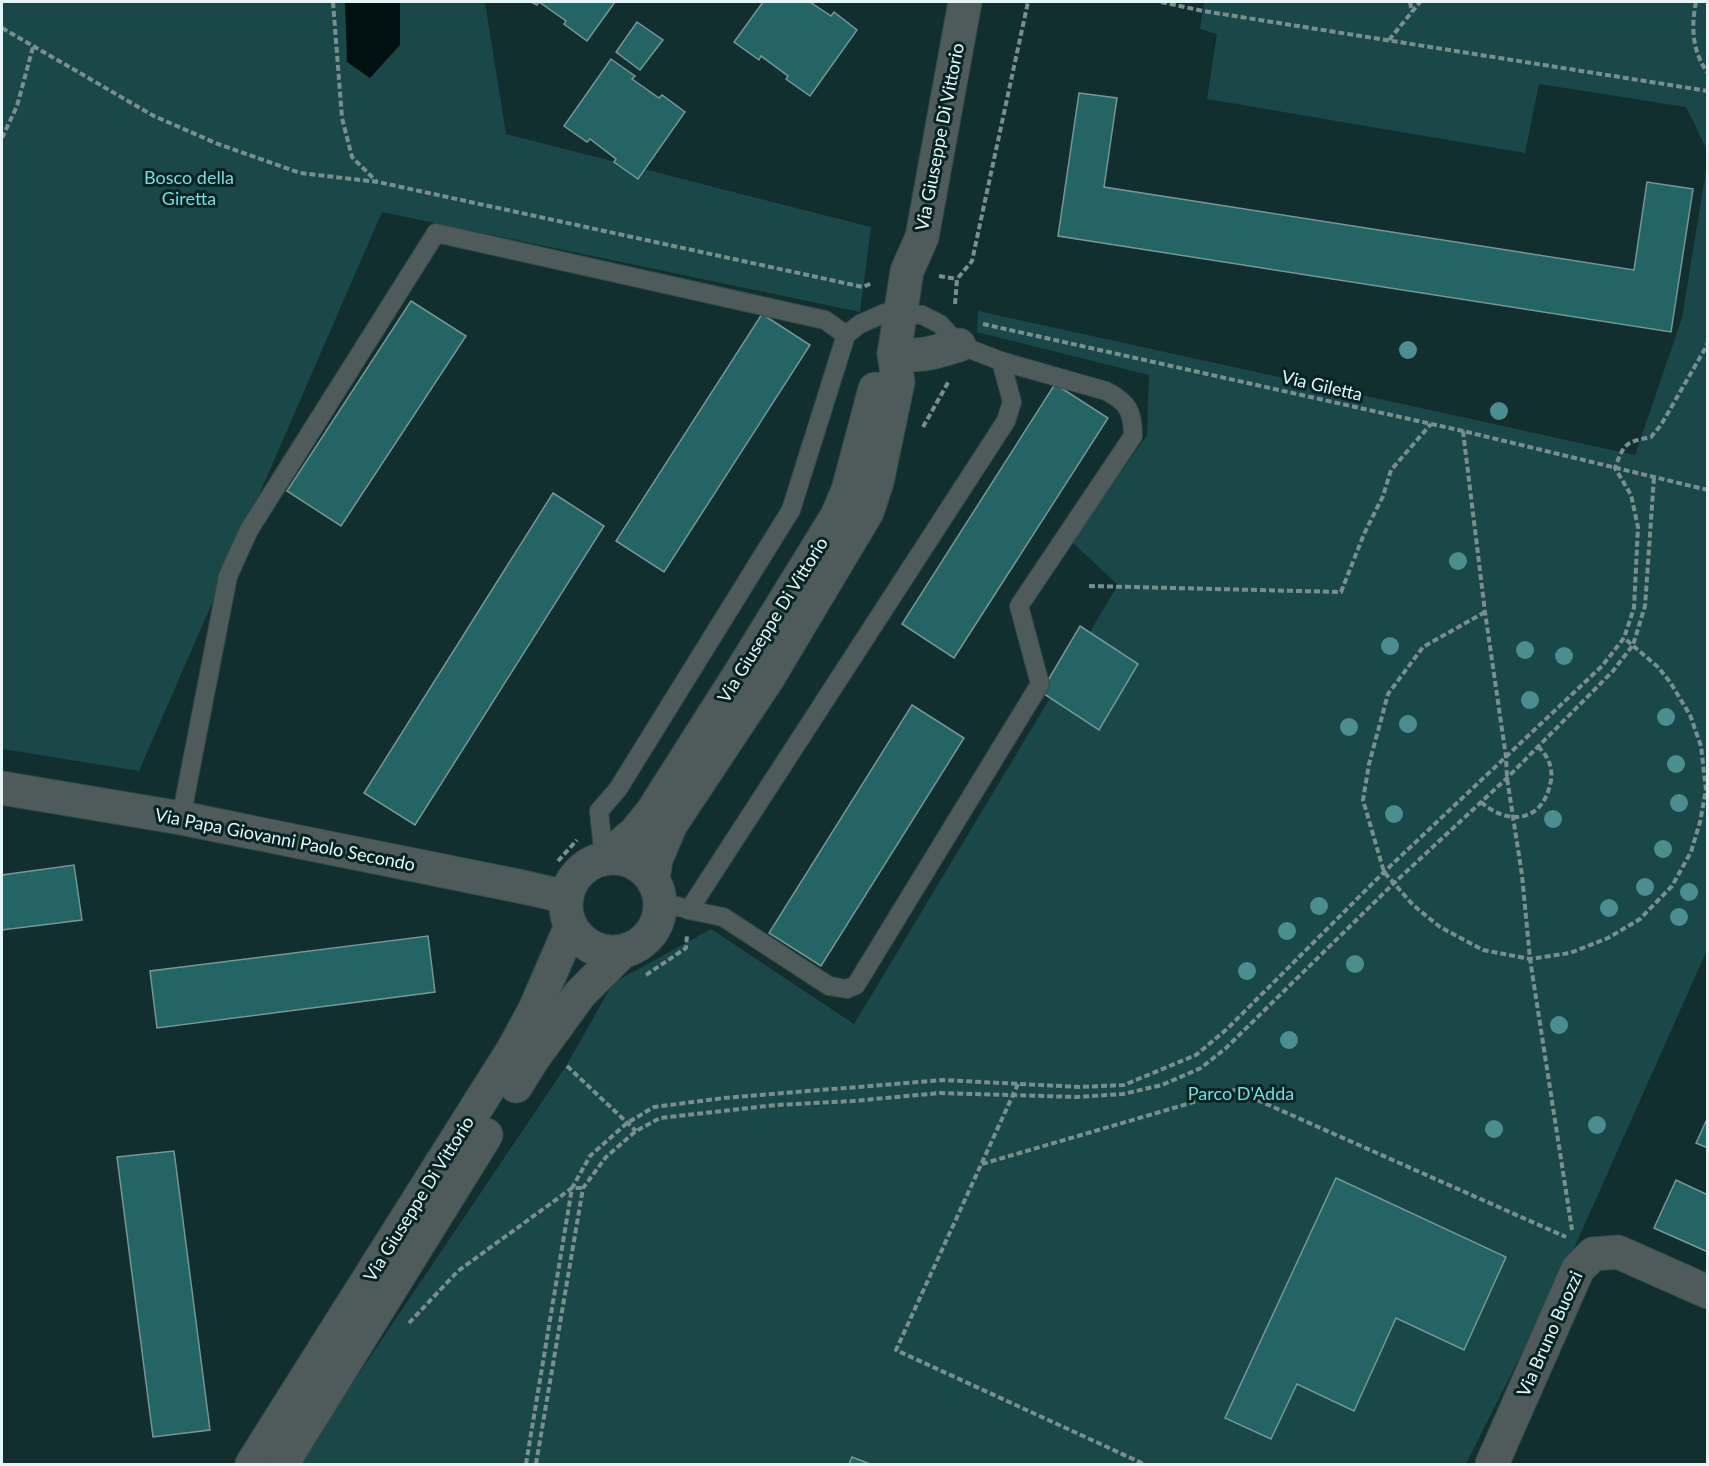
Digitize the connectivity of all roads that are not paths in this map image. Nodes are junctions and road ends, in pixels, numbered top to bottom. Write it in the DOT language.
graph roads {
  1 [pos="942,2"];
  2 [pos="965,2"];
  3 [pos="892,276"];
  4 [pos="915,315"];
  5 [pos="846,335"];
  6 [pos="958,345"];
  7 [pos="894,354"];
  8 [pos="1001,361"];
  9 [pos="2,788"];
  10 [pos="181,818"];
  11 [pos="604,859"];
  12 [pos="653,879"];
  13 [pos="675,911"];
  14 [pos="569,912"];
  15 [pos="622,952"];
  16 [pos="1707,1292"];
  17 [pos="252,1464"];
  18 [pos="282,1464"];
  19 [pos="1492,1464"];
  1 -- 3 [label="street, Via Giuseppe Di Vittorio"];
  2 -- 3 [label="street, Via Giuseppe Di Vittorio"];
  3 -- 4 [label="street, Via Giuseppe Di Vittorio"];
  4 -- 5 [label="lane"];
  4 -- 6 [label="lane"];
  4 -- 7 [label="street, Via Giuseppe Di Vittorio"];
  5 -- 10 [label="lane"];
  5 -- 11 [label="lane"];
  6 -- 7 [label="street"];
  6 -- 8 [label="lane"];
  7 -- 11 [label="street, Via Giuseppe Di Vittorio"];
  7 -- 12 [label="street, Via Giuseppe Di Vittorio"];
  8 -- 13 [label="lane"];
  8 -- 13 [label="lane"];
  9 -- 10 [label="street, Via Papa Giovanni Paolo Secondo"];
  10 -- 14 [label="street, Via Papa Giovanni Paolo Secondo"];
  11 -- 12 [label="street"];
  11 -- 14 [label="street"];
  12 -- 13 [label="street"];
  13 -- 15 [label="street"];
  14 -- 15 [label="street"];
  14 -- 17 [label="street, Via Giuseppe Di Vittorio"];
  15 -- 18 [label="street, Via Giuseppe Di Vittorio"];
  16 -- 19 [label="street, Via Bruno Buozzi"];
}
